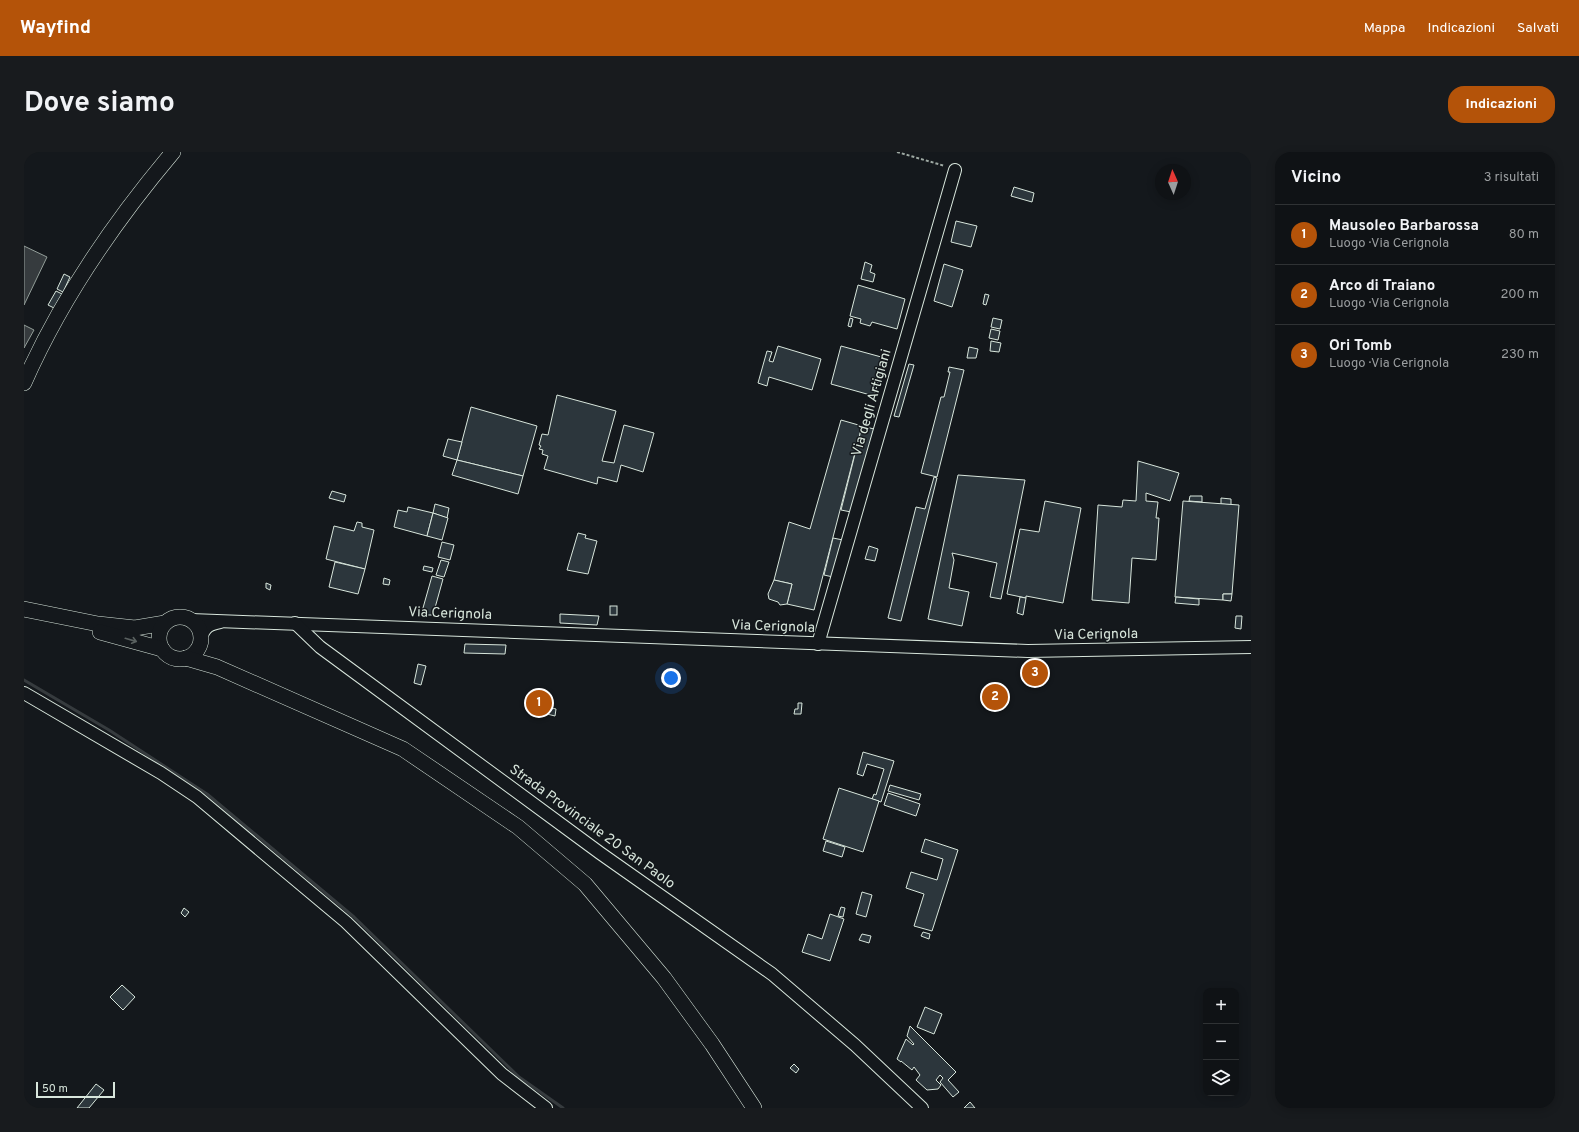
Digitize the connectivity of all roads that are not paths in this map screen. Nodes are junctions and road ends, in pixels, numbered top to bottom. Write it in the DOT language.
graph roads {
  1 [pos="173,152"];
  2 [pos="955,170"];
  3 [pos="24,383"];
  4 [pos="24,609"];
  5 [pos="24,619"];
  6 [pos="191,620"];
  7 [pos="223,621"];
  8 [pos="165,623"];
  9 [pos="295,623"];
  10 [pos="201,641"];
  11 [pos="818,644"];
  12 [pos="1251,647"];
  13 [pos="162,649"];
  14 [pos="186,658"];
  15 [pos="216,667"];
  16 [pos="24,693"];
  17 [pos="546,1108"];
  18 [pos="754,1108"];
  19 [pos="922,1108"];
  1 -- 3 [label="main road"];
  2 -- 11 [label="street, Via degli Artigiani"];
  4 -- 8 [label="main road"];
  5 -- 13 [label="main road, one-way"];
  6 -- 7 [label="street"];
  6 -- 8 [label="main road"];
  6 -- 10 [label="main road"];
  7 -- 9 [label="street"];
  7 -- 10 [label="street"];
  8 -- 13 [label="main road"];
  9 -- 11 [label="street, Via Cerignola"];
  9 -- 19 [label="street, Strada Provinciale 20 San Paolo"];
  10 -- 14 [label="main road"];
  10 -- 15 [label="main road"];
  11 -- 12 [label="street, Via Cerignola"];
  13 -- 14 [label="main road"];
  14 -- 15 [label="main road"];
  15 -- 18 [label="main road"];
  16 -- 17 [label="street"];
}
